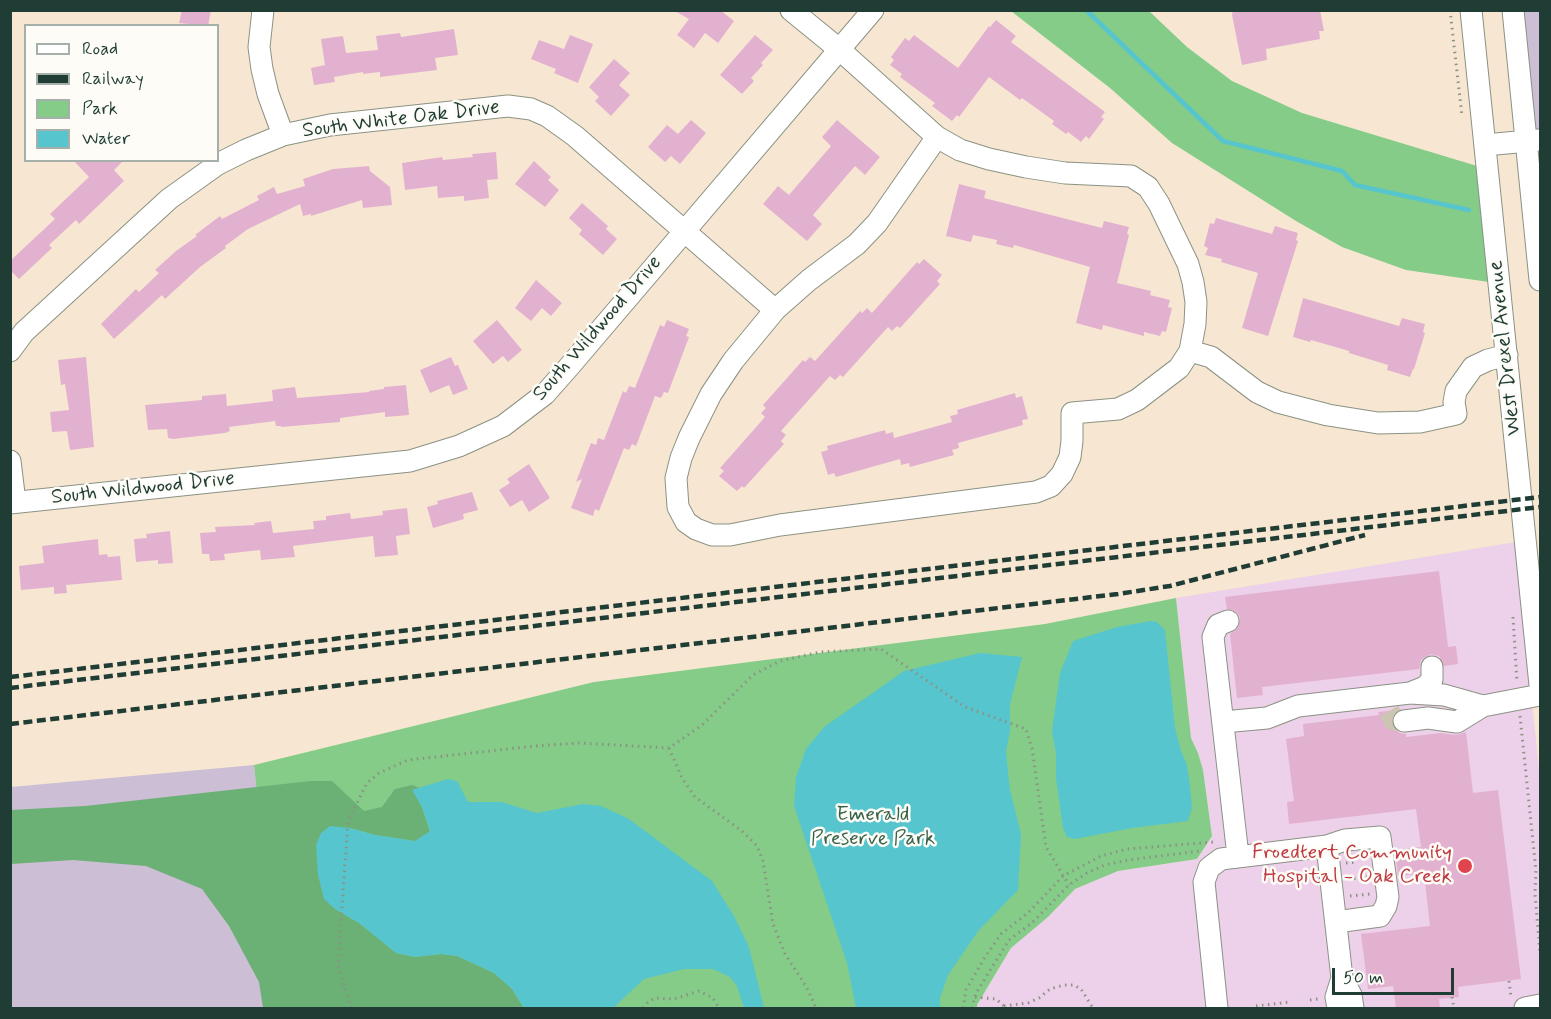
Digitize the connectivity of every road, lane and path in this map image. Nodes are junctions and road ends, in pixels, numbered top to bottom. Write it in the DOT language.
graph roads {
  1 [pos="263,10"];
  2 [pos="791,10"];
  3 [pos="873,10"];
  4 [pos="1471,10"];
  5 [pos="1513,10"];
  6 [pos="840,50"];
  7 [pos="283,135"];
  8 [pos="937,137"];
  9 [pos="1534,141"];
  10 [pos="1485,145"];
  11 [pos="683,232"];
  12 [pos="1540,280"];
  13 [pos="775,310"];
  14 [pos="10,351"];
  15 [pos="1190,351"];
  16 [pos="1507,355"];
  17 [pos="10,461"];
  18 [pos="13,502"];
  19 [pos="1228,621"];
  20 [pos="1432,667"];
  21 [pos="1540,685"];
  22 [pos="1410,693"];
  23 [pos="1540,695"];
  24 [pos="1483,706"];
  25 [pos="1393,709"];
  26 [pos="1223,722"];
  27 [pos="1520,722"];
  28 [pos="669,748"];
  29 [pos="1210,842"];
  30 [pos="1218,842"];
  31 [pos="1327,846"];
  32 [pos="1238,856"];
  33 [pos="1063,876"];
  34 [pos="1386,884"];
  35 [pos="1069,885"];
  36 [pos="1332,890"];
  37 [pos="1336,922"];
  38 [pos="1540,952"];
  39 [pos="1342,978"];
  40 [pos="1509,981"];
  41 [pos="966,990"];
  42 [pos="975,995"];
  43 [pos="1452,997"];
  44 [pos="1290,1002"];
  45 [pos="1518,1003"];
  46 [pos="1540,1005"];
  47 [pos="1256,1006"];
  48 [pos="1005,1007"];
  49 [pos="351,1008"];
  50 [pos="643,1008"];
  51 [pos="719,1008"];
  52 [pos="816,1008"];
  53 [pos="963,1008"];
  54 [pos="972,1008"];
  55 [pos="1093,1008"];
  56 [pos="1217,1008"];
  57 [pos="1338,1008"];
  58 [pos="1353,1008"];
  59 [pos="1454,1008"];
  1 -- 7 [label="street"];
  2 -- 6 [label="street"];
  3 -- 6 [label="street, South Wildwood Drive"];
  4 -- 10 [label="street, West Drexel Avenue"];
  5 -- 9 [label="street, West Drexel Avenue"];
  6 -- 8 [label="street"];
  6 -- 11 [label="street, South Wildwood Drive"];
  7 -- 11 [label="street, South White Oak Drive"];
  7 -- 14 [label="street, South White Oak Drive"];
  8 -- 13 [label="street"];
  8 -- 15 [label="street"];
  9 -- 10 [label="street"];
  9 -- 12 [label="street, West Drexel Avenue"];
  10 -- 16 [label="street, West Drexel Avenue"];
  11 -- 13 [label="street, South White Oak Drive"];
  11 -- 18 [label="street, South Wildwood Drive"];
  13 -- 15 [label="street"];
  15 -- 16 [label="street"];
  16 -- 21 [label="street, West Drexel Avenue"];
  17 -- 18 [label="street"];
  19 -- 26 [label="street"];
  20 -- 22 [label="street"];
  22 -- 24 [label="street"];
  22 -- 25 [label="street"];
  23 -- 24 [label="street"];
  24 -- 25 [label="street"];
  25 -- 26 [label="street"];
  26 -- 32 [label="street"];
  27 -- 38 [label="path"];
  28 -- 33 [label="path"];
  28 -- 49 [label="path"];
  28 -- 52 [label="path"];
  29 -- 30 [label="path"];
  29 -- 33 [label="path"];
  29 -- 35 [label="path"];
  31 -- 32 [label="street"];
  31 -- 34 [label="street"];
  31 -- 36 [label="street"];
  32 -- 56 [label="street"];
  33 -- 35 [label="path"];
  33 -- 41 [label="path"];
  34 -- 36 [label="path"];
  34 -- 36 [label="path"];
  34 -- 37 [label="street"];
  35 -- 42 [label="path"];
  36 -- 37 [label="street"];
  37 -- 39 [label="street"];
  39 -- 57 [label="street"];
  39 -- 58 [label="street"];
  40 -- 45 [label="path"];
  41 -- 42 [label="path"];
  41 -- 53 [label="path"];
  42 -- 48 [label="path"];
  42 -- 54 [label="path"];
  43 -- 59 [label="path"];
  44 -- 47 [label="path"];
  45 -- 46 [label="street"];
  48 -- 55 [label="path"];
  50 -- 51 [label="path"];
}
